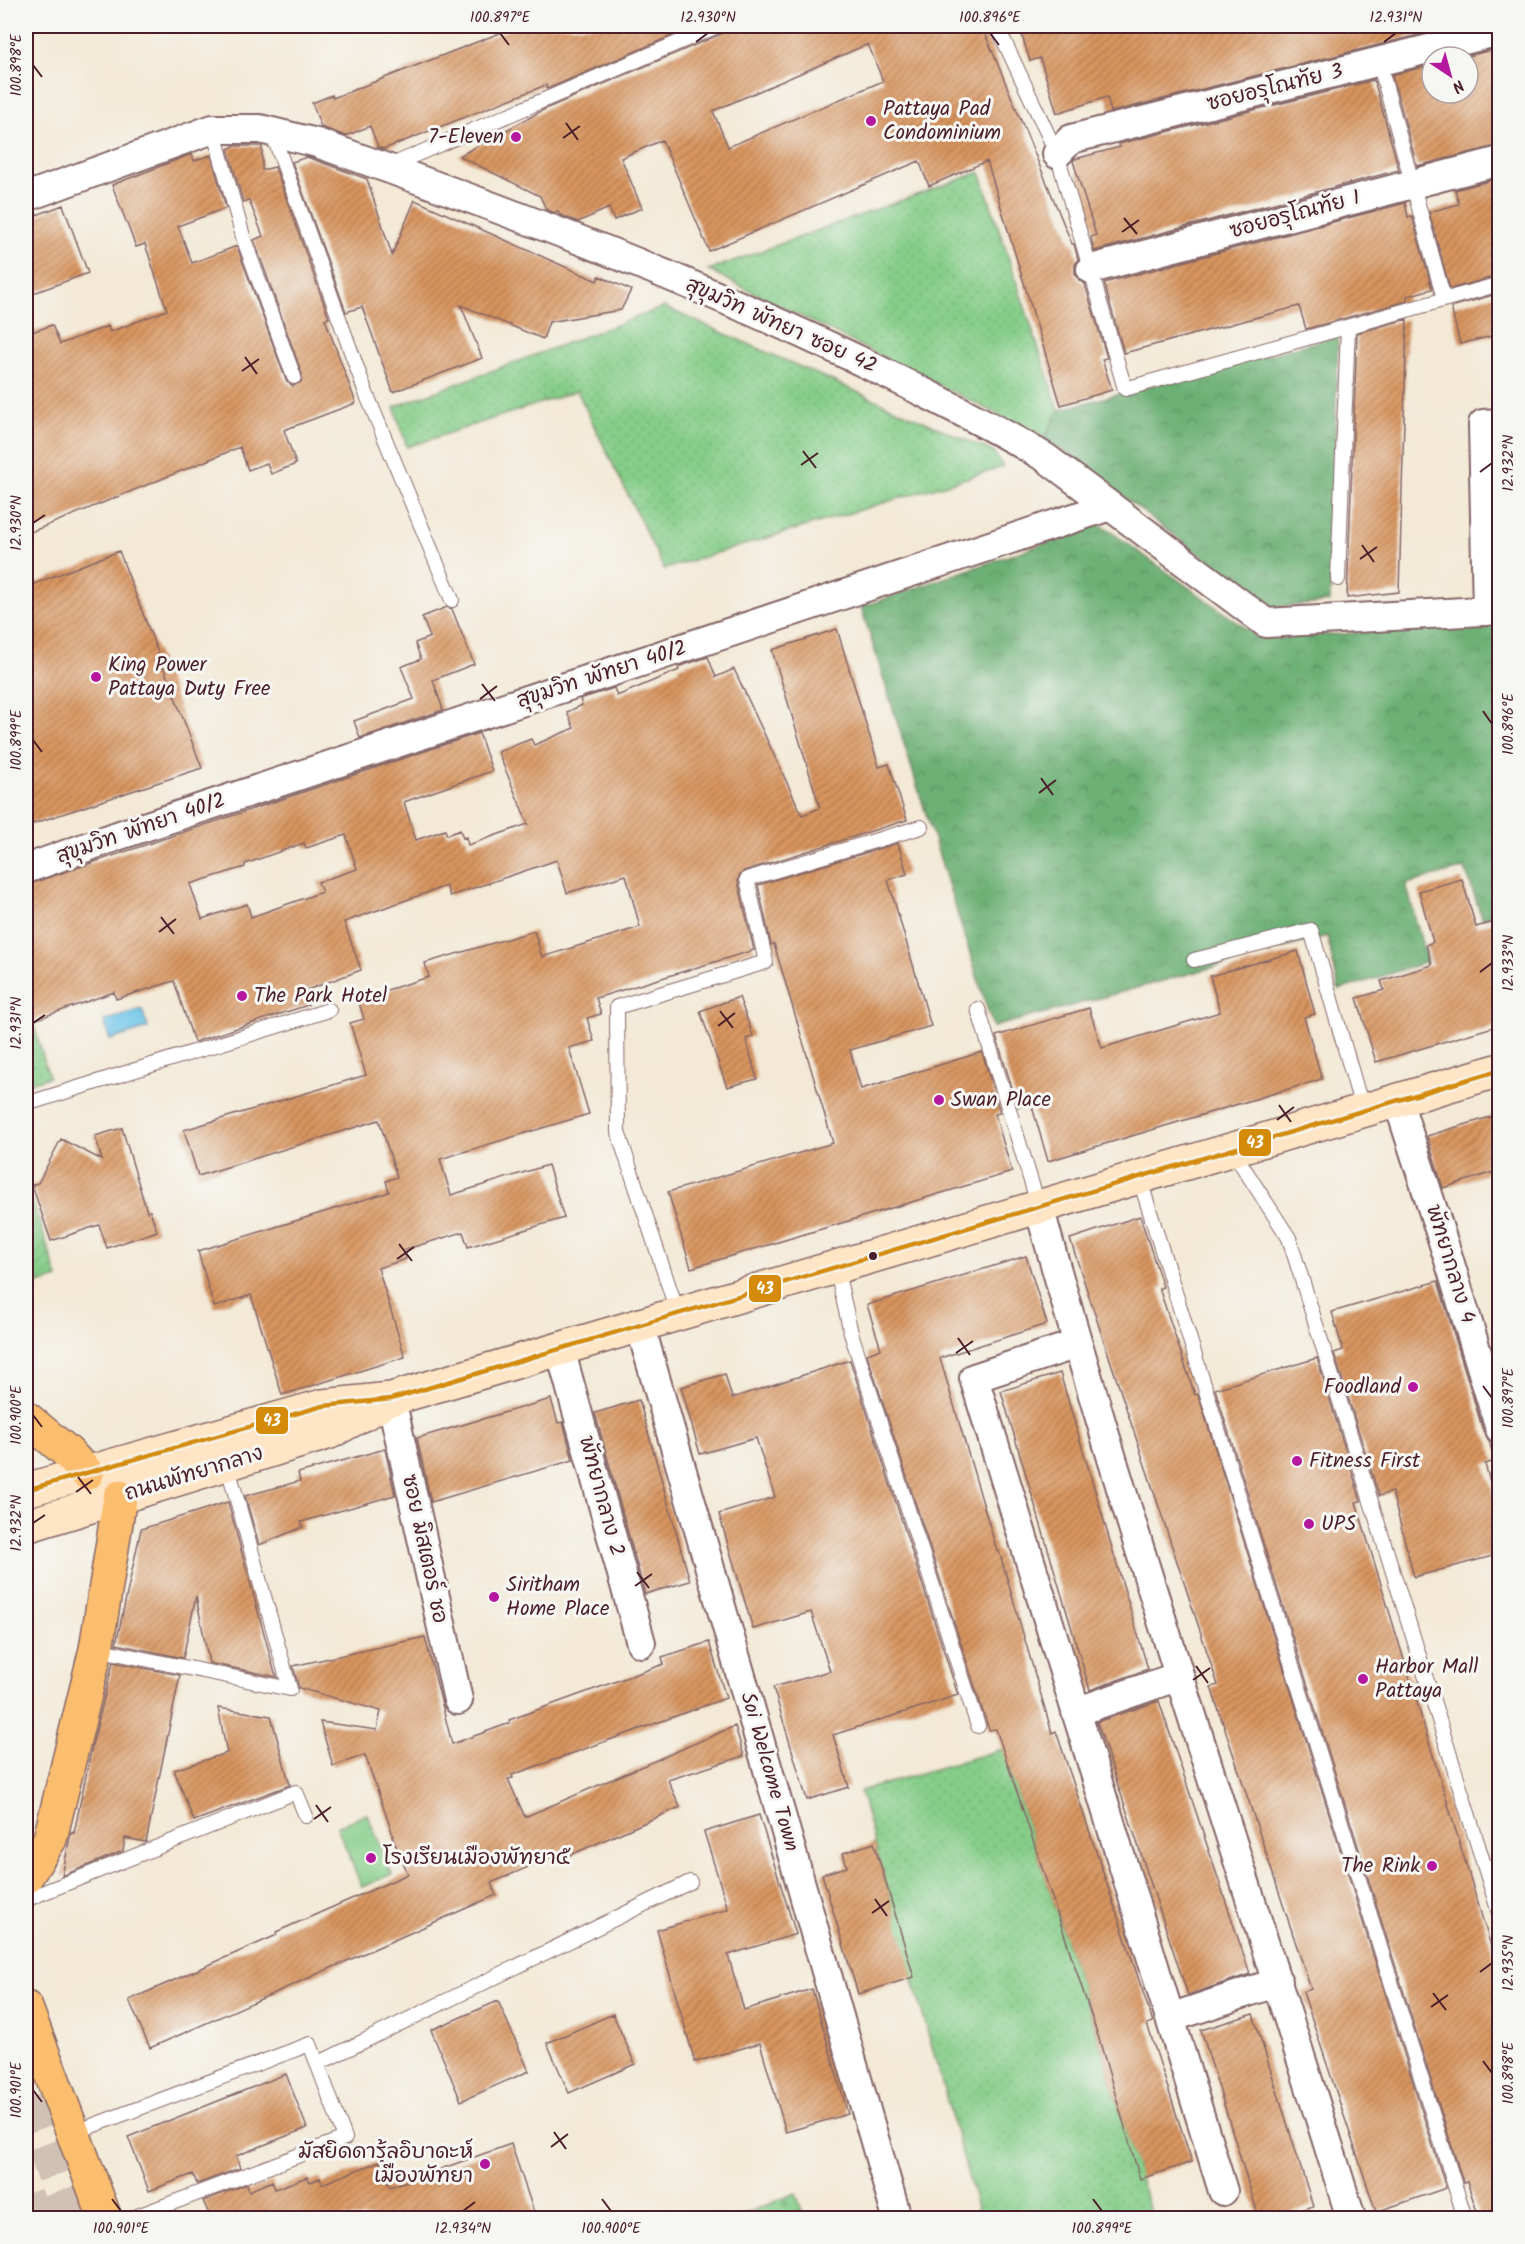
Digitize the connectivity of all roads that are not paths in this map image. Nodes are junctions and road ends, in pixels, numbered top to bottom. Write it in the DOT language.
graph roads {
  1 [pos="717,26"];
  2 [pos="997,26"];
  3 [pos="1500,31"];
  4 [pos="1379,62"];
  5 [pos="213,129"];
  6 [pos="272,132"];
  7 [pos="1057,154"];
  8 [pos="1500,161"];
  9 [pos="385,168"];
  10 [pos="1414,184"];
  11 [pos="26,196"];
  12 [pos="1091,269"];
  13 [pos="1500,284"];
  14 [pos="1444,299"];
  15 [pos="1348,327"];
  16 [pos="294,377"];
  17 [pos="1500,423"];
  18 [pos="1110,506"];
  19 [pos="1338,579"];
  20 [pos="452,600"];
  21 [pos="1493,611"];
  22 [pos="921,826"];
  23 [pos="26,869"];
  24 [pos="1194,960"];
  25 [pos="329,1010"];
  26 [pos="978,1010"];
  27 [pos="1500,1070"];
  28 [pos="1398,1101"];
  29 [pos="26,1104"];
  30 [pos="1363,1111"];
  31 [pos="1232,1150"];
  32 [pos="1139,1177"];
  33 [pos="1039,1207"];
  34 [pos="836,1267"];
  35 [pos="678,1314"];
  36 [pos="640,1325"];
  37 [pos="1077,1344"];
  38 [pos="560,1349"];
  39 [pos="391,1399"];
  40 [pos="26,1418"];
  41 [pos="1500,1429"];
  42 [pos="227,1464"];
  43 [pos="87,1473"];
  44 [pos="26,1490"];
  45 [pos="120,1497"];
  46 [pos="26,1526"];
  47 [pos="641,1643"];
  48 [pos="96,1649"];
  49 [pos="1179,1676"];
  50 [pos="458,1700"];
  51 [pos="1076,1712"];
  52 [pos="978,1726"];
  53 [pos="306,1816"];
  54 [pos="26,1877"];
  55 [pos="690,1882"];
  56 [pos="26,1901"];
  57 [pos="1500,1916"];
  58 [pos="1278,1982"];
  59 [pos="26,2008"];
  60 [pos="1170,2018"];
  61 [pos="317,2064"];
  62 [pos="73,2133"];
  63 [pos="1223,2191"];
  64 [pos="105,2218"];
  65 [pos="132,2218"];
  66 [pos="897,2218"];
  67 [pos="1351,2218"];
  68 [pos="1466,2218"];
  1 -- 9 [label="lane"];
  2 -- 7 [label="lane"];
  3 -- 4 [label="street, ซอยอรุโณทัย 3"];
  4 -- 7 [label="street, ซอยอรุโณทัย 3"];
  4 -- 10 [label="lane"];
  5 -- 6 [label="street, สุขุมวิท พัทยา ซอย 42"];
  5 -- 11 [label="street, สุขุมวิท พัทยา ซอย 42"];
  5 -- 16 [label="lane"];
  6 -- 9 [label="street, สุขุมวิท พัทยา ซอย 42"];
  6 -- 20 [label="lane"];
  7 -- 12 [label="lane"];
  8 -- 10 [label="street, ซอยอรุโณทัย 1"];
  9 -- 18 [label="street, สุขุมวิท พัทยา ซอย 42"];
  10 -- 12 [label="street, ซอยอรุโณทัย 1"];
  10 -- 14 [label="lane"];
  12 -- 15 [label="lane"];
  13 -- 14 [label="lane"];
  14 -- 15 [label="lane"];
  15 -- 19 [label="lane"];
  17 -- 21 [label="street"];
  18 -- 21 [label="street, สุขุมวิท พัทยา ซอย 42"];
  18 -- 23 [label="street, สุขุมวิท พัทยา 40/2"];
  22 -- 35 [label="lane"];
  24 -- 30 [label="lane"];
  25 -- 29 [label="lane"];
  26 -- 33 [label="lane"];
  27 -- 28 [label="main road, ถนนพัทยากลาง"];
  28 -- 30 [label="main road, ถนนพัทยากลาง"];
  28 -- 41 [label="street, พัทยากลาง 4"];
  30 -- 31 [label="main road, ถนนพัทยากลาง"];
  31 -- 32 [label="main road, ถนนพัทยากลาง"];
  31 -- 57 [label="lane"];
  32 -- 33 [label="main road, ถนนพัทยากลาง"];
  32 -- 68 [label="lane"];
  33 -- 34 [label="main road, ถนนพัทยากลาง"];
  33 -- 37 [label="street"];
  34 -- 35 [label="main road, ถนนพัทยากลาง"];
  34 -- 52 [label="lane"];
  35 -- 36 [label="main road, ถนนพัทยากลาง"];
  36 -- 38 [label="main road, ถนนพัทยากลาง"];
  36 -- 66 [label="street, Soi Welcome Town"];
  37 -- 49 [label="street"];
  37 -- 51 [label="street"];
  38 -- 39 [label="main road, ถนนพัทยากลาง"];
  38 -- 47 [label="street, พัทยากลาง 2"];
  39 -- 42 [label="main road, ถนนพัทยากลาง"];
  39 -- 43 [label="main road, ถนนพัทยากลาง"];
  39 -- 50 [label="street, ซอย มิสเตอร์ ชอ"];
  40 -- 43 [label="highway"];
  42 -- 45 [label="main road, ถนนพัทยากลาง"];
  42 -- 48 [label="lane"];
  43 -- 44 [label="main road, ถนนพัทยากลาง"];
  45 -- 46 [label="main road, ถนนพัทยากลาง"];
  45 -- 48 [label="highway"];
  48 -- 54 [label="highway"];
  49 -- 51 [label="street"];
  49 -- 58 [label="street"];
  51 -- 60 [label="street"];
  53 -- 56 [label="lane"];
  55 -- 61 [label="lane"];
  58 -- 60 [label="street"];
  58 -- 67 [label="street"];
  59 -- 62 [label="highway"];
  60 -- 63 [label="street"];
  61 -- 62 [label="lane"];
  61 -- 65 [label="lane"];
  62 -- 64 [label="highway"];
}
